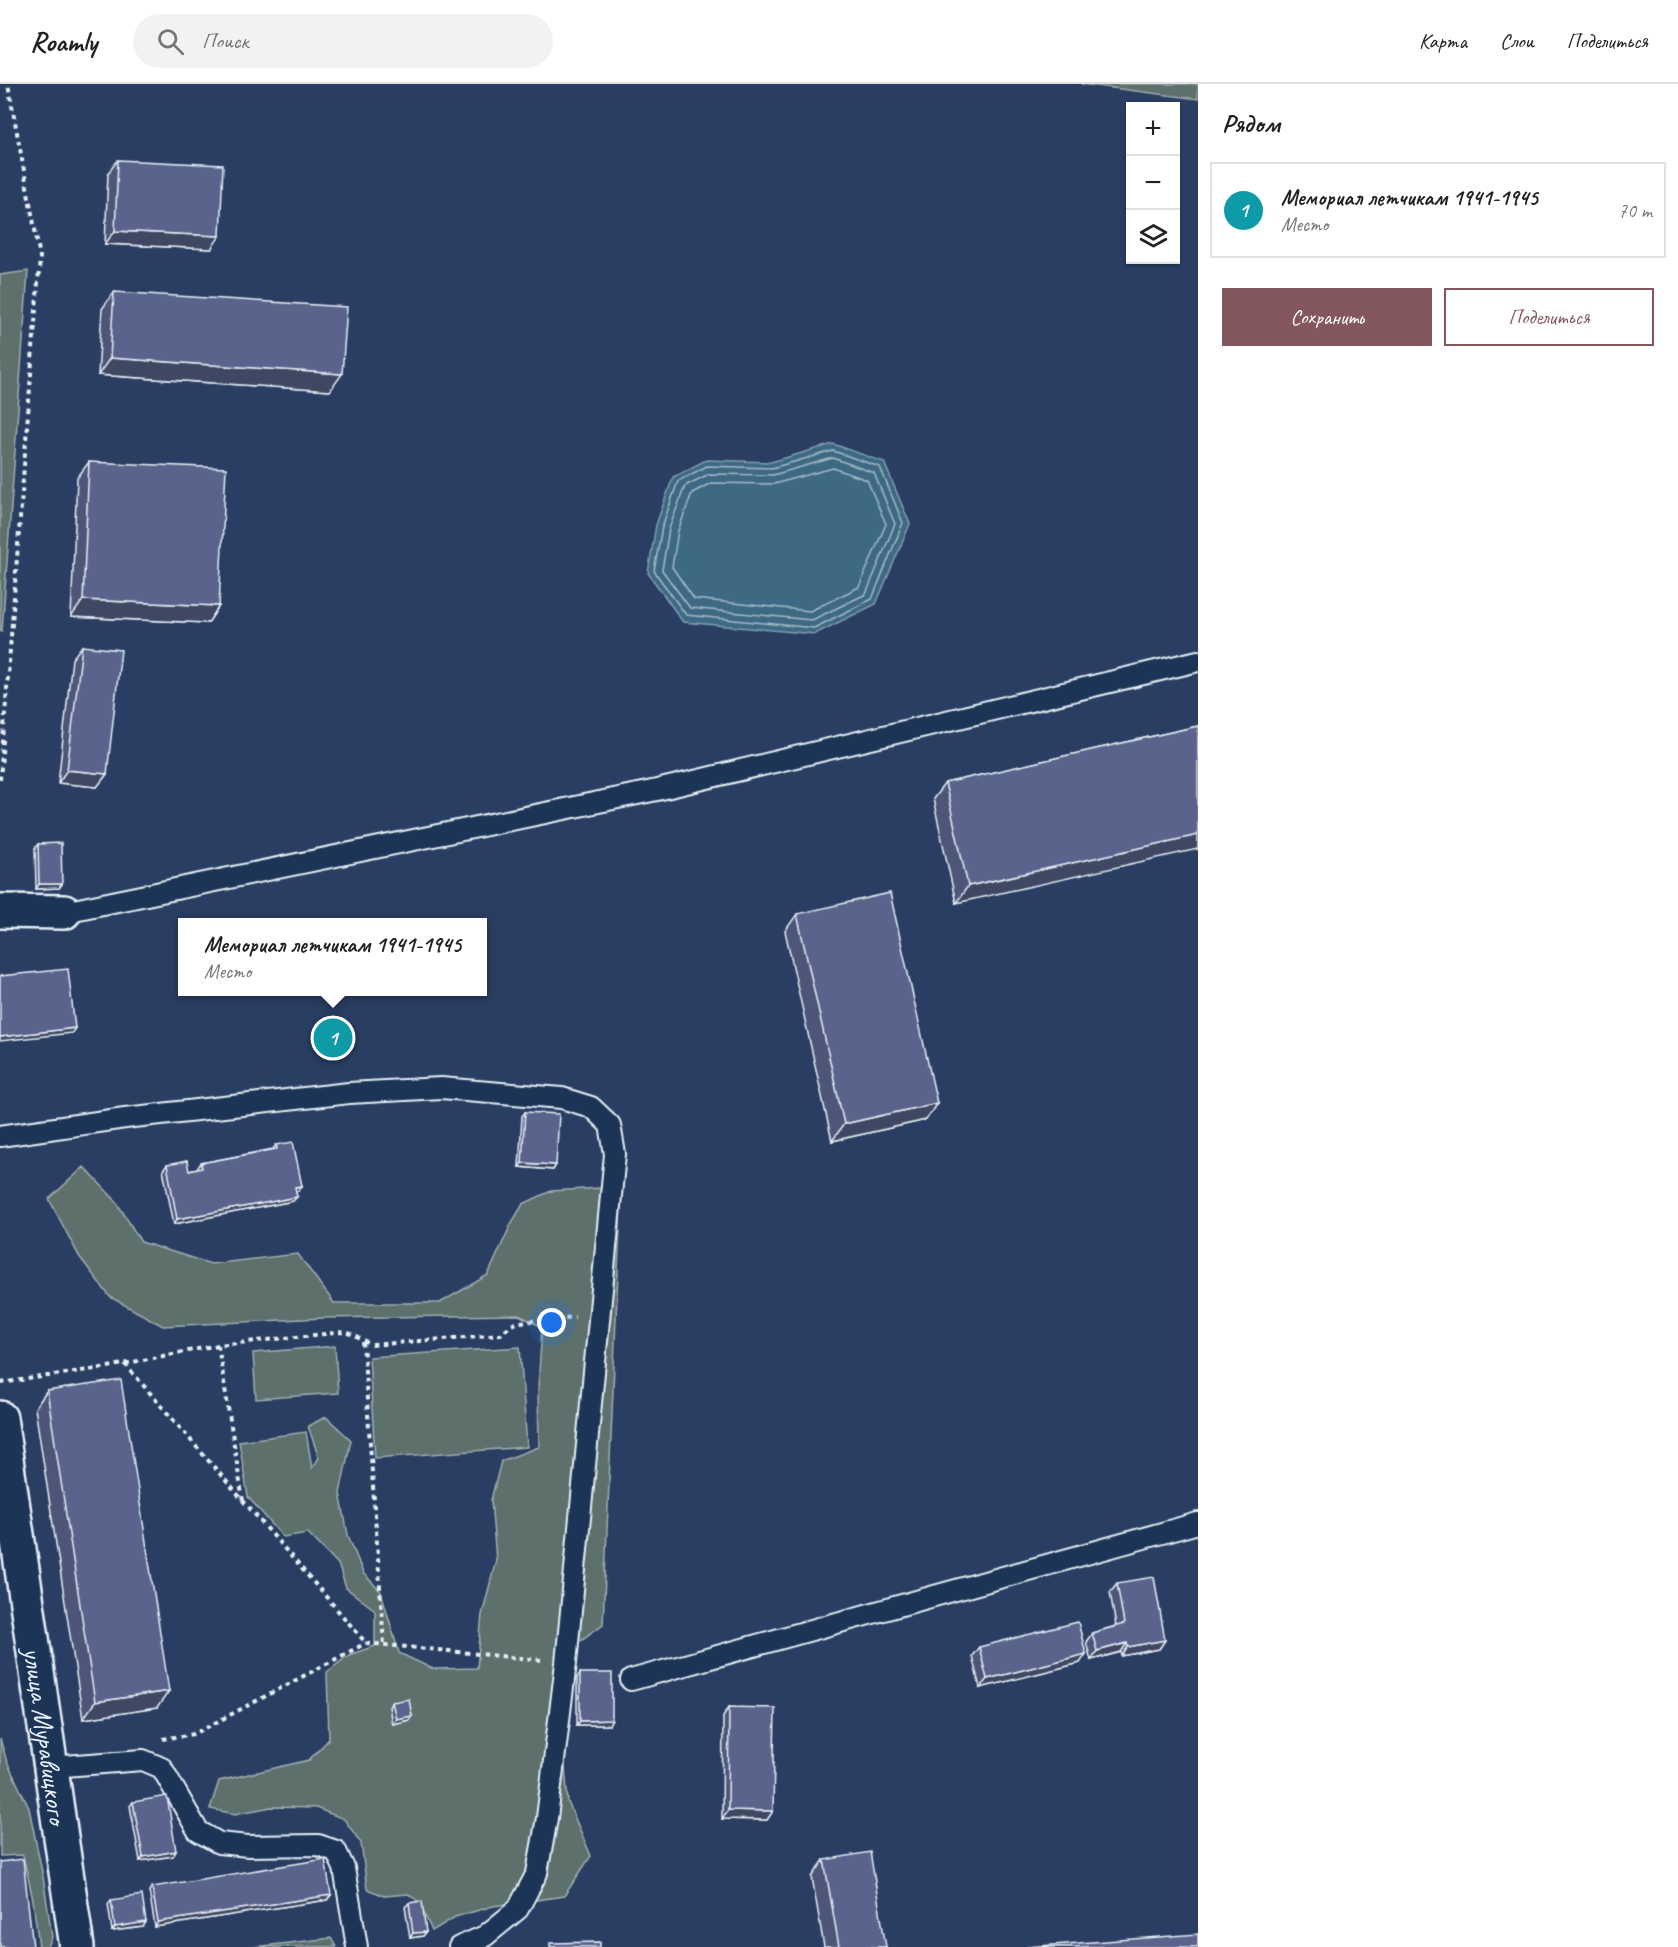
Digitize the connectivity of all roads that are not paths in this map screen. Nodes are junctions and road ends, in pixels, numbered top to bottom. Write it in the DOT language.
graph roads {
  1 [pos="1198,661"];
  2 [pos="0,911"];
  3 [pos="64,912"];
  4 [pos="0,1136"];
  5 [pos="0,1418"];
  6 [pos="1198,1522"];
  7 [pos="632,1680"];
  8 [pos="51,1767"];
  9 [pos="490,1942"];
  10 [pos="77,1947"];
  11 [pos="357,1947"];
  12 [pos="459,1947"];
  1 -- 3 [label="lane"];
  2 -- 3 [label="street"];
  4 -- 9 [label="lane"];
  5 -- 8 [label="street, улица Муравицкого"];
  6 -- 7 [label="lane"];
  8 -- 10 [label="street, улица Муравицкого"];
  8 -- 11 [label="lane"];
  9 -- 12 [label="lane"];
}
